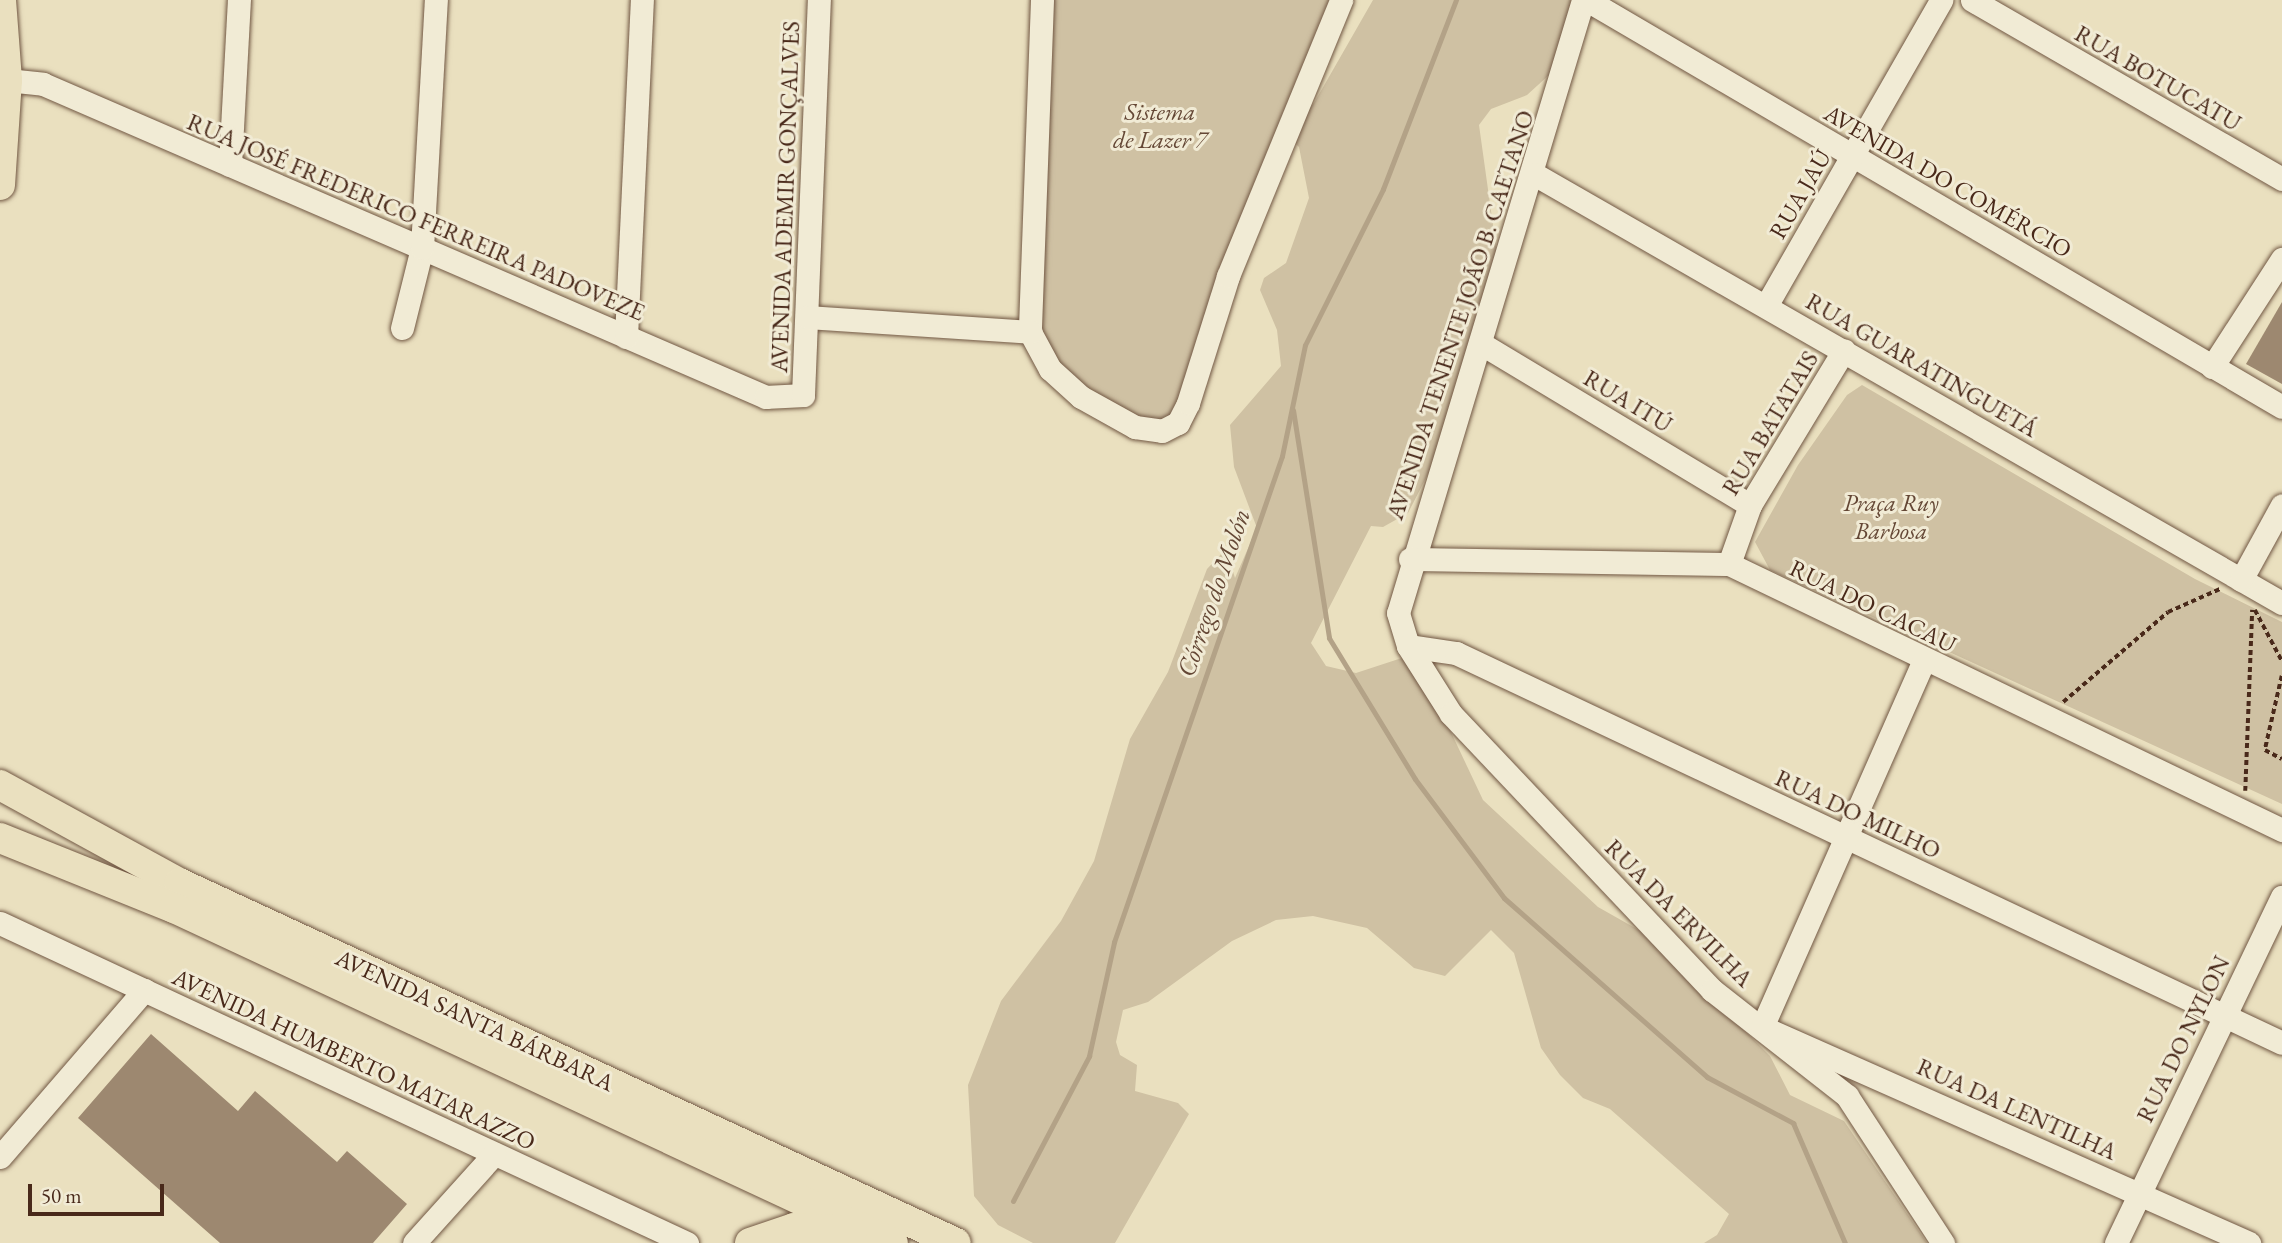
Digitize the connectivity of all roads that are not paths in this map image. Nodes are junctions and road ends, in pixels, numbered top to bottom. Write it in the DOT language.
graph roads {
  1 [pos="1,0"];
  2 [pos="239,0"];
  3 [pos="436,0"];
  4 [pos="642,0"];
  5 [pos="819,0"];
  6 [pos="1042,0"];
  7 [pos="1341,0"];
  8 [pos="1585,0"];
  9 [pos="1941,0"];
  10 [pos="1972,0"];
  11 [pos="7,80"];
  12 [pos="1852,155"];
  13 [pos="230,165"];
  14 [pos="1534,174"];
  15 [pos="2282,179"];
  16 [pos="0,185"];
  17 [pos="422,248"];
  18 [pos="2282,259"];
  19 [pos="1766,306"];
  20 [pos="807,317"];
  21 [pos="402,328"];
  22 [pos="1030,332"];
  23 [pos="626,337"];
  24 [pos="1480,342"];
  25 [pos="1844,350"];
  26 [pos="2212,367"];
  27 [pos="803,396"];
  28 [pos="2282,407"];
  29 [pos="1750,505"];
  30 [pos="2282,505"];
  31 [pos="1410,559"];
  32 [pos="1729,564"];
  33 [pos="2241,580"];
  34 [pos="2282,603"];
  35 [pos="1408,646"];
  36 [pos="1924,660"];
  37 [pos="0,785"];
  38 [pos="2282,830"];
  39 [pos="0,838"];
  40 [pos="1846,838"];
  41 [pos="2282,897"];
  42 [pos="0,923"];
  43 [pos="144,990"];
  44 [pos="2224,1015"];
  45 [pos="1762,1027"];
  46 [pos="2282,1043"];
  47 [pos="494,1154"];
  48 [pos="0,1157"];
  49 [pos="2138,1191"];
  50 [pos="882,1238"];
  51 [pos="414,1243"];
  52 [pos="687,1243"];
  53 [pos="750,1243"];
  54 [pos="956,1243"];
  55 [pos="1943,1243"];
  56 [pos="2116,1243"];
  57 [pos="2249,1243"];
  1 -- 11 [label="main road"];
  2 -- 13 [label="street"];
  3 -- 17 [label="street"];
  4 -- 23 [label="street"];
  5 -- 20 [label="street, AVENIDA ADEMIR GONÇALVES"];
  6 -- 22 [label="street"];
  7 -- 22 [label="street"];
  8 -- 12 [label="street, AVENIDA DO COMÉRCIO"];
  8 -- 14 [label="street, AVENIDA TENENTE JOÃO B. CAETANO"];
  9 -- 12 [label="street, RUA JAÚ"];
  10 -- 15 [label="street, RUA BOTUCATU"];
  11 -- 13 [label="street, RUA JOSÉ FREDERICO FERREIRA PADOVEZE"];
  11 -- 16 [label="main road"];
  12 -- 19 [label="street, RUA JAÚ"];
  12 -- 26 [label="street, AVENIDA DO COMÉRCIO"];
  13 -- 17 [label="street, RUA JOSÉ FREDERICO FERREIRA PADOVEZE"];
  14 -- 19 [label="street, RUA GUARATINGUETÁ"];
  14 -- 24 [label="street, AVENIDA TENENTE JOÃO B. CAETANO"];
  17 -- 21 [label="street"];
  17 -- 23 [label="street, RUA JOSÉ FREDERICO FERREIRA PADOVEZE"];
  18 -- 26 [label="street"];
  19 -- 25 [label="street, RUA GUARATINGUETÁ"];
  20 -- 22 [label="street"];
  20 -- 27 [label="street, AVENIDA ADEMIR GONÇALVES"];
  23 -- 27 [label="street, RUA JOSÉ FREDERICO FERREIRA PADOVEZE"];
  24 -- 29 [label="street, RUA ITÚ"];
  24 -- 31 [label="street, AVENIDA TENENTE JOÃO B. CAETANO"];
  25 -- 29 [label="street, RUA BATATAIS"];
  25 -- 33 [label="street, RUA GUARATINGUETÁ"];
  26 -- 28 [label="street, AVENIDA DO COMÉRCIO"];
  29 -- 32 [label="street, RUA BATATAIS"];
  30 -- 33 [label="street"];
  31 -- 32 [label="street, RUA DO CACAU"];
  31 -- 35 [label="street, AVENIDA TENENTE JOÃO B. CAETANO"];
  32 -- 36 [label="street, RUA DO CACAU"];
  33 -- 34 [label="street, RUA GUARATINGUETÁ"];
  35 -- 40 [label="street, RUA DO MILHO"];
  35 -- 45 [label="street, RUA DA ERVILHA"];
  36 -- 38 [label="street, RUA DO CACAU"];
  36 -- 40 [label="street"];
  37 -- 54 [label="main road, AVENIDA SANTA BÁRBARA"];
  39 -- 50 [label="main road, AVENIDA SANTA BÁRBARA"];
  40 -- 44 [label="street, RUA DO MILHO"];
  40 -- 45 [label="street"];
  41 -- 44 [label="street, RUA DO NYLON"];
  42 -- 43 [label="street, AVENIDA HUMBERTO MATARAZZO"];
  43 -- 47 [label="street, AVENIDA HUMBERTO MATARAZZO"];
  43 -- 48 [label="street"];
  44 -- 46 [label="street, RUA DO MILHO"];
  44 -- 49 [label="street, RUA DO NYLON"];
  45 -- 49 [label="street, RUA DA LENTILHA"];
  45 -- 55 [label="street, RUA DA ERVILHA"];
  47 -- 51 [label="street"];
  47 -- 52 [label="street, AVENIDA HUMBERTO MATARAZZO"];
  49 -- 56 [label="street, RUA DO NYLON"];
  49 -- 57 [label="street, RUA DA LENTILHA"];
  50 -- 53 [label="main road"];
}
